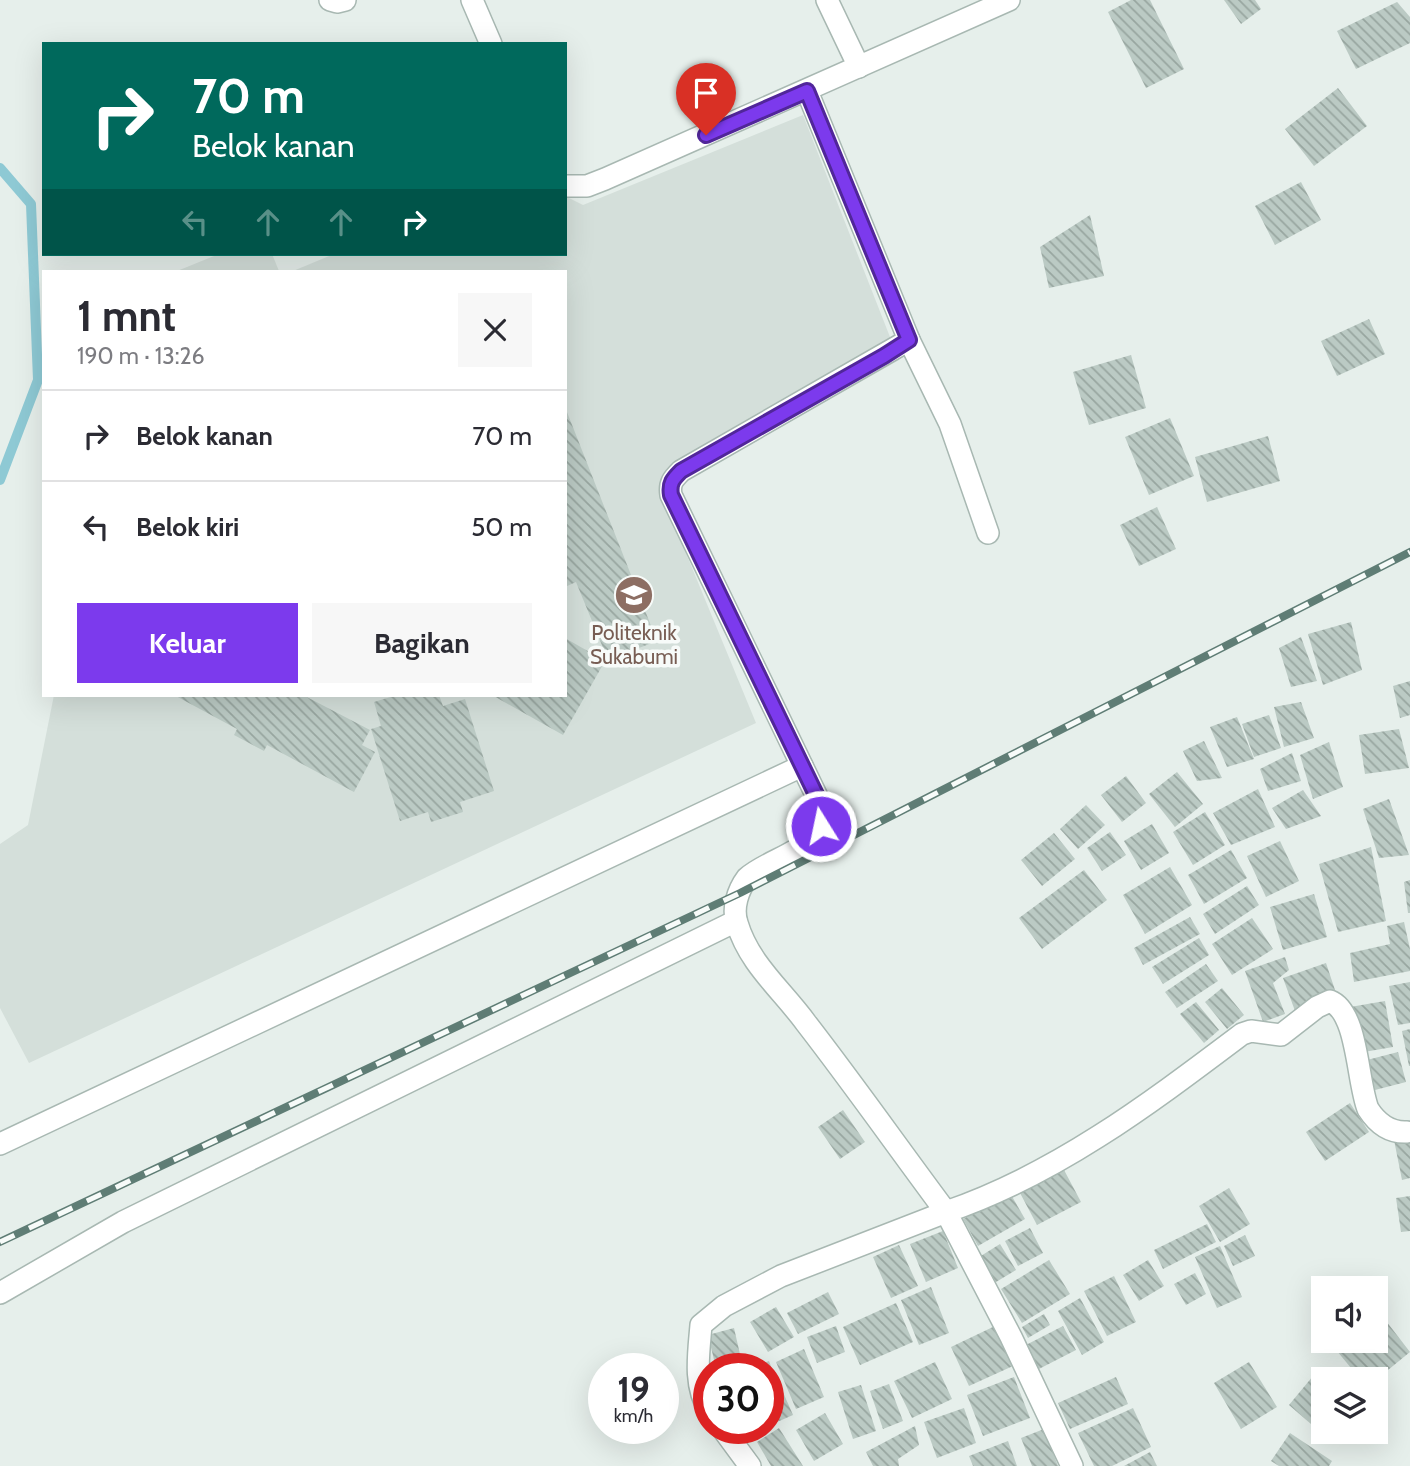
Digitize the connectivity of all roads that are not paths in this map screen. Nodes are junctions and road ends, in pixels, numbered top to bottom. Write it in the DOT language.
graph roads {
  1 [pos="330,0"];
  2 [pos="345,0"];
  3 [pos="472,0"];
  4 [pos="827,0"];
  5 [pos="1009,0"];
  6 [pos="490,42"];
  7 [pos="859,68"];
  8 [pos="807,91"];
  9 [pos="567,186"];
  10 [pos="909,340"];
  11 [pos="988,533"];
  12 [pos="802,766"];
  13 [pos="736,921"];
  14 [pos="1407,1132"];
  15 [pos="0,1144"];
  16 [pos="946,1212"];
  17 [pos="0,1293"];
  18 [pos="699,1353"];
  19 [pos="734,1444"];
  20 [pos="750,1466"];
  21 [pos="1072,1466"];
  1 -- 2 [label="street"];
  3 -- 6 [label="street"];
  4 -- 7 [label="street"];
  5 -- 7 [label="street"];
  7 -- 8 [label="street"];
  8 -- 9 [label="street"];
  8 -- 10 [label="street"];
  10 -- 11 [label="street"];
  10 -- 12 [label="street"];
  12 -- 13 [label="street"];
  12 -- 15 [label="street"];
  13 -- 16 [label="street"];
  13 -- 17 [label="street"];
  14 -- 16 [label="street"];
  16 -- 18 [label="street"];
  16 -- 21 [label="street"];
  19 -- 20 [label="street"];
}
